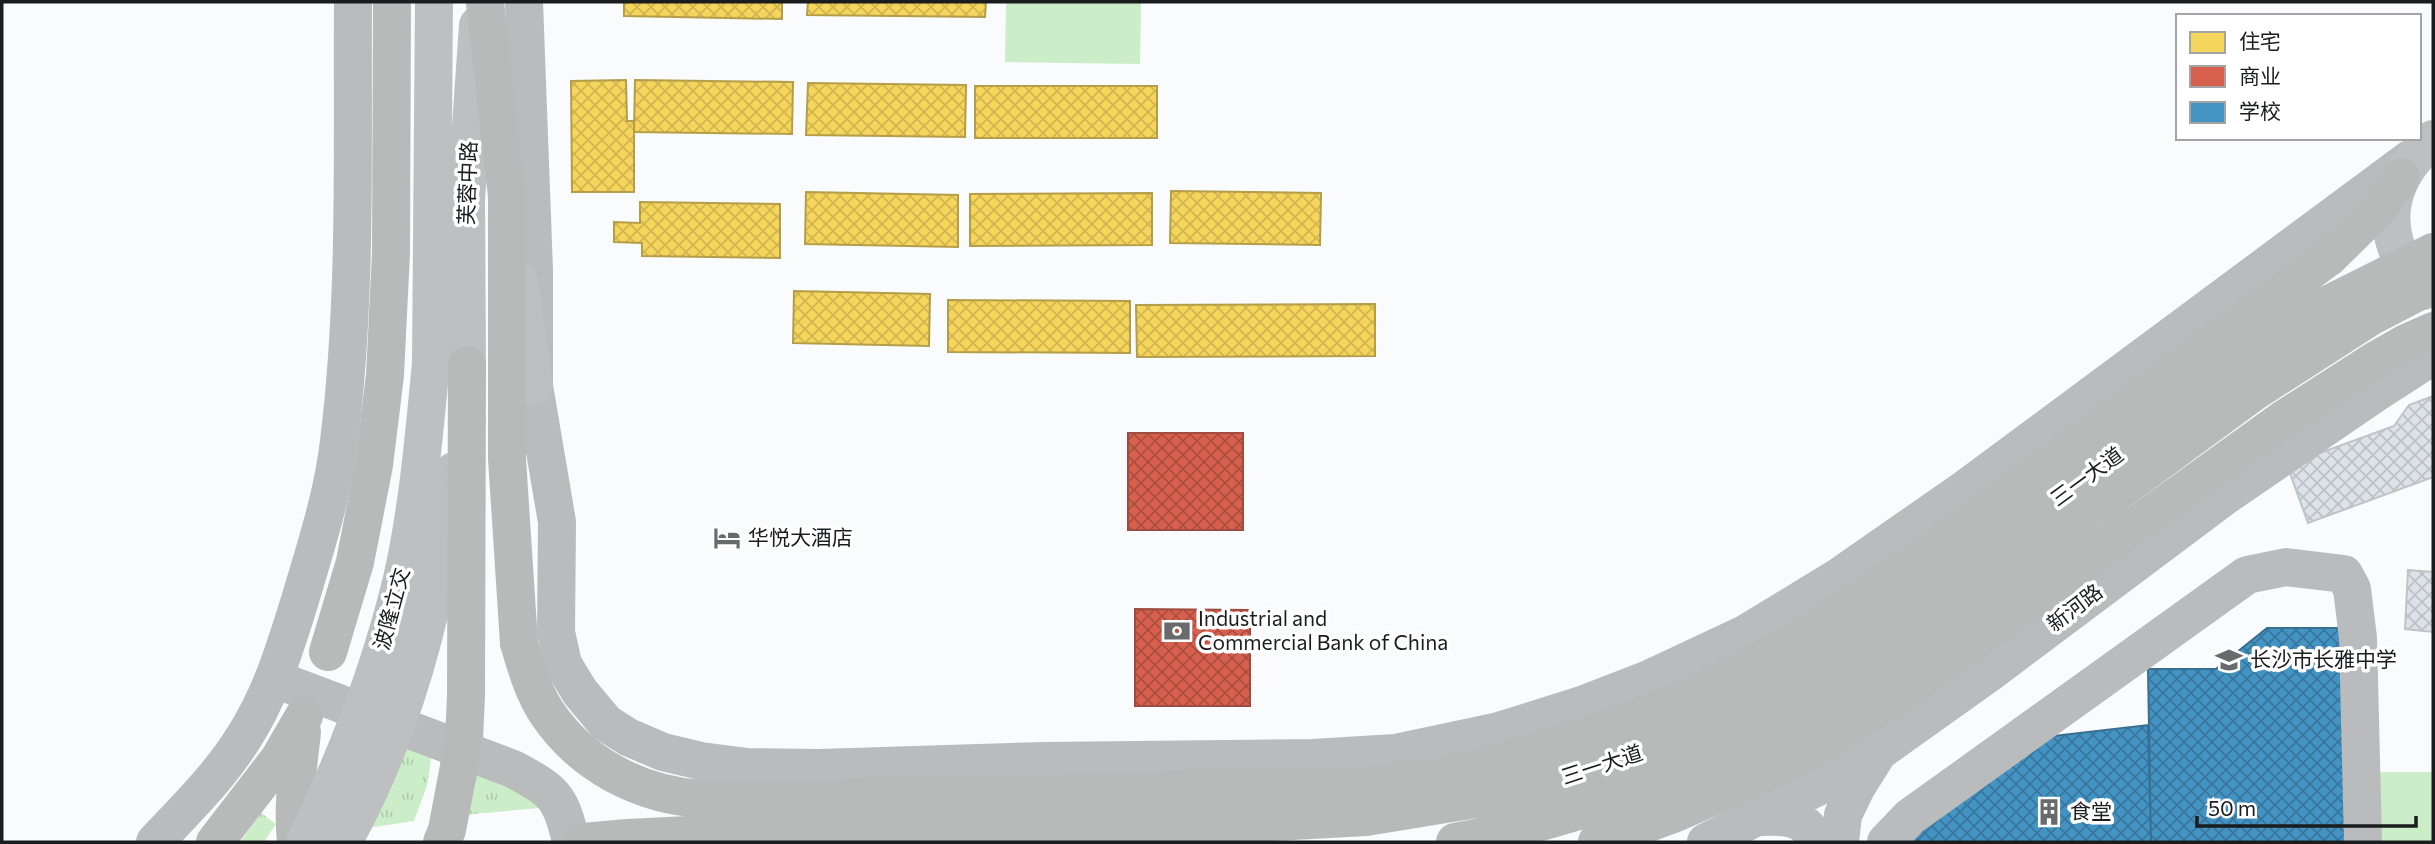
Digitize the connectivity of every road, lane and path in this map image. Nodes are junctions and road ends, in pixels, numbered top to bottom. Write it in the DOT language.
graph roads {
  1 [pos="353,2"];
  2 [pos="393,2"];
  3 [pos="433,2"];
  4 [pos="482,2"];
  5 [pos="524,2"];
  6 [pos="2433,118"];
  7 [pos="2416,157"];
  8 [pos="507,197"];
  9 [pos="2433,252"];
  10 [pos="2433,284"];
  11 [pos="2433,298"];
  12 [pos="2433,331"];
  13 [pos="2433,356"];
  14 [pos="449,364"];
  15 [pos="534,386"];
  16 [pos="328,652"];
  17 [pos="275,679"];
  18 [pos="1713,685"];
  19 [pos="606,723"];
  20 [pos="1881,750"];
  21 [pos="1629,776"];
  22 [pos="1750,780"];
  23 [pos="1368,785"];
  24 [pos="551,792"];
  25 [pos="1488,797"];
  26 [pos="1761,817"];
  27 [pos="1491,837"];
  28 [pos="155,842"];
  29 [pos="215,842"];
  30 [pos="296,842"];
  31 [pos="305,842"];
  32 [pos="343,842"];
  33 [pos="442,842"];
  34 [pos="571,842"];
  35 [pos="583,842"];
  36 [pos="1455,842"];
  37 [pos="1597,842"];
  38 [pos="1706,842"];
  39 [pos="1814,842"];
  40 [pos="1840,842"];
  41 [pos="1886,842"];
  42 [pos="2363,842"];
  1 -- 17 [label="street"];
  2 -- 16 [label="highway"];
  3 -- 14 [label="main road, 芙蓉中路"];
  4 -- 8 [label="highway"];
  4 -- 14 [label="main road, 芙蓉中路"];
  5 -- 15 [label="street"];
  6 -- 7 [label="main road"];
  7 -- 11 [label="main road"];
  7 -- 18 [label="highway, bridge"];
  7 -- 19 [label="street"];
  8 -- 15 [label="main road"];
  8 -- 23 [label="highway, bridge"];
  9 -- 21 [label="highway, 三一大道, bridge"];
  10 -- 21 [label="highway, 三一大道, bridge"];
  12 -- 22 [label="highway"];
  13 -- 20 [label="street, 新河路"];
  14 -- 31 [label="main road, 波隆立交, bridge"];
  14 -- 32 [label="main road, 波隆立交, bridge"];
  14 -- 33 [label="highway, bridge"];
  15 -- 19 [label="street"];
  17 -- 24 [label="street"];
  17 -- 28 [label="street"];
  18 -- 21 [label="highway, bridge"];
  18 -- 23 [label="highway, bridge"];
  19 -- 24 [label="street"];
  20 -- 26 [label="street, 新河路"];
  20 -- 40 [label="street"];
  21 -- 22 [label="highway"];
  21 -- 25 [label="highway, 三一大道"];
  21 -- 27 [label="highway, 三一大道"];
  22 -- 37 [label="highway"];
  23 -- 25 [label="highway, bridge"];
  24 -- 34 [label="street"];
  25 -- 35 [label="highway, 三一大道"];
  26 -- 38 [label="street, 新河路"];
  26 -- 39 [label="street"];
  27 -- 36 [label="highway, 三一大道"];
  29 -- 30 [label="highway"];
  41 -- 42 [label="street"];
}
